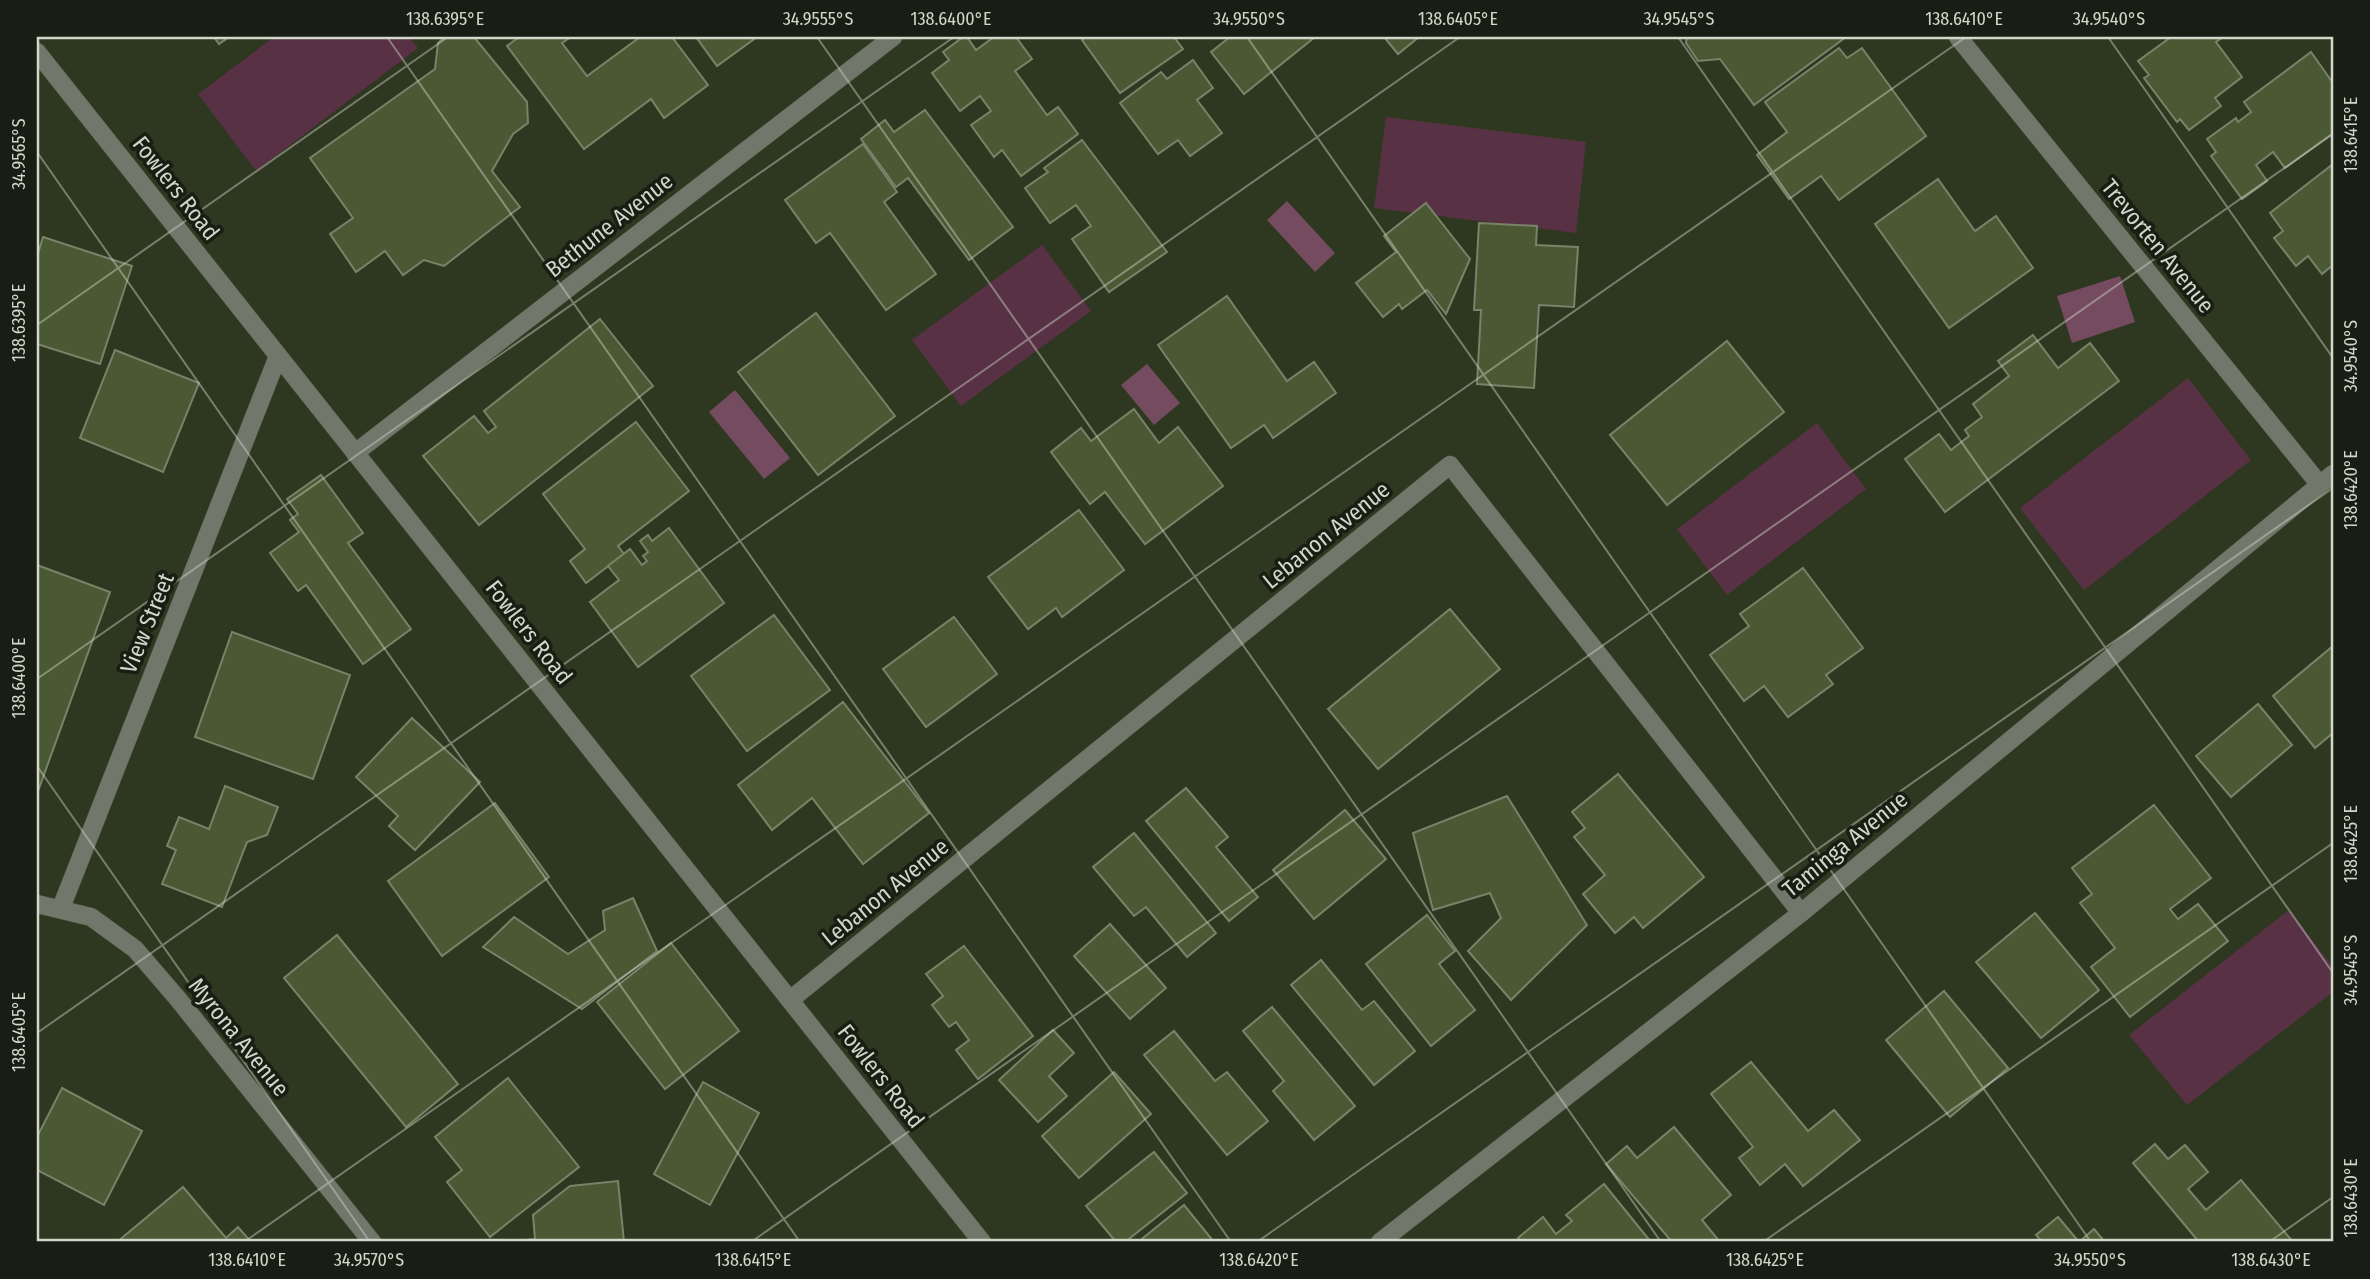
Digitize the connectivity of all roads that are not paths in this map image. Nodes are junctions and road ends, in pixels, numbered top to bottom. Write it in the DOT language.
graph roads {
  1 [pos="893,37"];
  2 [pos="1958,37"];
  3 [pos="37,52"];
  4 [pos="278,356"];
  5 [pos="355,453"];
  6 [pos="2326,480"];
  7 [pos="37,904"];
  8 [pos="61,908"];
  9 [pos="1801,913"];
  10 [pos="790,1000"];
  11 [pos="372,1242"];
  12 [pos="982,1242"];
  13 [pos="1380,1242"];
  1 -- 5 [label="street, Bethune Avenue"];
  2 -- 6 [label="street, Trevorten Avenue"];
  3 -- 4 [label="street, Fowlers Road"];
  4 -- 5 [label="street, Fowlers Road"];
  4 -- 8 [label="street, View Street"];
  5 -- 10 [label="street, Fowlers Road"];
  6 -- 9 [label="street, Taminga Avenue"];
  7 -- 8 [label="street, Myrona Avenue"];
  8 -- 11 [label="street, Myrona Avenue"];
  9 -- 10 [label="street, Lebanon Avenue"];
  9 -- 13 [label="street, Taminga Avenue"];
  10 -- 12 [label="street, Fowlers Road"];
}
